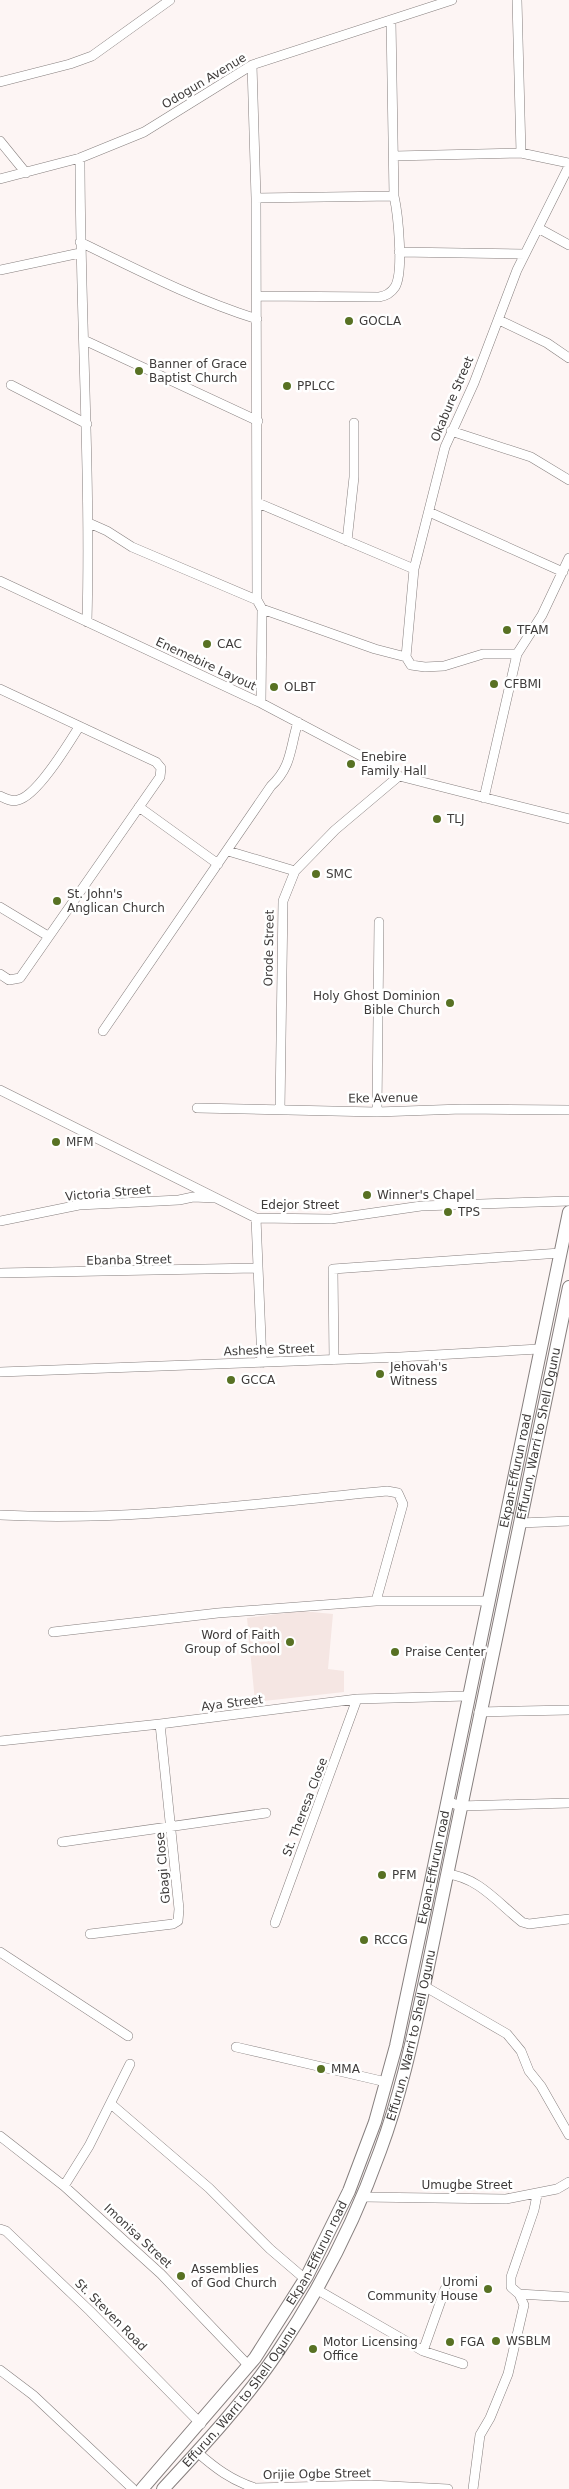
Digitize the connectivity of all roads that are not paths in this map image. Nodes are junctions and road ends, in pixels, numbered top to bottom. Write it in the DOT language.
graph roads {
  1 [pos="170,0"];
  2 [pos="452,0"];
  3 [pos="517,0"];
  4 [pos="391,22"];
  5 [pos="252,66"];
  6 [pos="0,82"];
  7 [pos="0,141"];
  8 [pos="521,153"];
  9 [pos="394,156"];
  10 [pos="80,158"];
  11 [pos="569,164"];
  12 [pos="26,173"];
  13 [pos="0,179"];
  14 [pos="394,196"];
  15 [pos="256,198"];
  16 [pos="538,228"];
  17 [pos="80,242"];
  18 [pos="569,245"];
  19 [pos="399,252"];
  20 [pos="80,253"];
  21 [pos="525,254"];
  22 [pos="0,270"];
  23 [pos="257,296"];
  24 [pos="257,320"];
  25 [pos="499,320"];
  26 [pos="84,340"];
  27 [pos="569,358"];
  28 [pos="11,385"];
  29 [pos="258,421"];
  30 [pos="354,423"];
  31 [pos="87,424"];
  32 [pos="451,431"];
  33 [pos="569,480"];
  34 [pos="258,502"];
  35 [pos="429,512"];
  36 [pos="89,523"];
  37 [pos="346,540"];
  38 [pos="569,558"];
  39 [pos="414,569"];
  40 [pos="563,572"];
  41 [pos="0,581"];
  42 [pos="260,604"];
  43 [pos="87,622"];
  44 [pos="517,654"];
  45 [pos="406,658"];
  46 [pos="0,689"];
  47 [pos="261,703"];
  48 [pos="298,722"];
  49 [pos="79,726"];
  50 [pos="399,776"];
  51 [pos="0,796"];
  52 [pos="484,798"];
  53 [pos="138,807"];
  54 [pos="569,819"];
  55 [pos="228,850"];
  56 [pos="218,864"];
  57 [pos="295,871"];
  58 [pos="0,907"];
  59 [pos="379,922"];
  60 [pos="48,936"];
  61 [pos="0,974"];
  62 [pos="103,1031"];
  63 [pos="0,1090"];
  64 [pos="197,1108"];
  65 [pos="280,1110"];
  66 [pos="569,1110"];
  67 [pos="378,1112"];
  68 [pos="219,1199"];
  69 [pos="569,1201"];
  70 [pos="569,1212"];
  71 [pos="256,1218"];
  72 [pos="0,1220"];
  73 [pos="560,1253"];
  74 [pos="258,1268"];
  75 [pos="0,1273"];
  76 [pos="569,1287"];
  77 [pos="540,1349"];
  78 [pos="334,1360"];
  79 [pos="262,1363"];
  80 [pos="0,1372"];
  81 [pos="0,1515"];
  82 [pos="569,1521"];
  83 [pos="520,1523"];
  84 [pos="376,1601"];
  85 [pos="489,1601"];
  86 [pos="53,1632"];
  87 [pos="468,1696"];
  88 [pos="357,1699"];
  89 [pos="569,1710"];
  90 [pos="479,1712"];
  91 [pos="160,1724"];
  92 [pos="0,1741"];
  93 [pos="447,1801"];
  94 [pos="569,1803"];
  95 [pos="460,1806"];
  96 [pos="266,1813"];
  97 [pos="172,1827"];
  98 [pos="62,1842"];
  99 [pos="446,1874"];
  100 [pos="569,1919"];
  101 [pos="275,1923"];
  102 [pos="90,1934"];
  103 [pos="0,1952"];
  104 [pos="424,1986"];
  105 [pos="128,2036"];
  106 [pos="236,2047"];
  107 [pos="130,2064"];
  108 [pos="386,2082"];
  109 [pos="111,2104"];
  110 [pos="569,2135"];
  111 [pos="0,2136"];
  112 [pos="569,2182"];
  113 [pos="64,2186"];
  114 [pos="537,2194"];
  115 [pos="362,2197"];
  116 [pos="0,2229"];
  117 [pos="306,2279"];
  118 [pos="316,2289"];
  119 [pos="446,2289"];
  120 [pos="518,2294"];
  121 [pos="569,2297"];
  122 [pos="423,2351"];
  123 [pos="463,2364"];
  124 [pos="248,2366"];
  125 [pos="0,2370"];
  126 [pos="201,2424"];
  127 [pos="197,2452"];
  128 [pos="370,2487"];
  129 [pos="133,2489"];
  130 [pos="142,2489"];
  131 [pos="162,2489"];
  132 [pos="448,2489"];
  133 [pos="473,2489"];
  1 -- 6 [label="street"];
  2 -- 4 [label="street, Odogun Avenue"];
  3 -- 8 [label="street"];
  4 -- 5 [label="street, Odogun Avenue"];
  4 -- 9 [label="street"];
  5 -- 10 [label="street, Odogun Avenue"];
  5 -- 15 [label="street"];
  7 -- 12 [label="street"];
  8 -- 9 [label="street"];
  8 -- 11 [label="street"];
  9 -- 14 [label="street"];
  10 -- 12 [label="street, Odogun Avenue"];
  10 -- 17 [label="street"];
  11 -- 16 [label="street, Okabure Street"];
  12 -- 13 [label="street, Odogun Avenue"];
  14 -- 15 [label="street"];
  14 -- 19 [label="street"];
  15 -- 23 [label="street"];
  16 -- 18 [label="street"];
  16 -- 21 [label="street, Okabure Street"];
  17 -- 20 [label="street"];
  17 -- 24 [label="street"];
  19 -- 21 [label="street"];
  19 -- 23 [label="street"];
  20 -- 22 [label="street"];
  20 -- 26 [label="street"];
  21 -- 25 [label="street, Okabure Street"];
  23 -- 24 [label="street"];
  24 -- 29 [label="street"];
  25 -- 27 [label="street"];
  25 -- 32 [label="street, Okabure Street"];
  26 -- 29 [label="street"];
  26 -- 31 [label="street"];
  28 -- 31 [label="street"];
  29 -- 34 [label="street"];
  30 -- 37 [label="street"];
  31 -- 36 [label="street"];
  32 -- 33 [label="street"];
  32 -- 35 [label="street, Okabure Street"];
  34 -- 37 [label="street"];
  34 -- 42 [label="street"];
  35 -- 39 [label="street, Okabure Street"];
  35 -- 40 [label="street"];
  36 -- 42 [label="street"];
  36 -- 43 [label="street"];
  37 -- 39 [label="street"];
  38 -- 40 [label="street"];
  39 -- 45 [label="street, Okabure Street"];
  40 -- 44 [label="street"];
  41 -- 43 [label="street, Enemebire Layout"];
  42 -- 45 [label="street"];
  42 -- 47 [label="street"];
  43 -- 47 [label="street, Enemebire Layout"];
  44 -- 45 [label="street"];
  44 -- 52 [label="street"];
  46 -- 49 [label="street"];
  47 -- 48 [label="street, Enemebire Layout"];
  48 -- 50 [label="street, Enemebire Layout"];
  48 -- 55 [label="street"];
  49 -- 51 [label="street"];
  49 -- 53 [label="street"];
  50 -- 52 [label="street, Enemebire Layout"];
  50 -- 57 [label="street, Orode Street"];
  52 -- 54 [label="street, Enemebire Layout"];
  53 -- 56 [label="street"];
  53 -- 60 [label="street"];
  55 -- 56 [label="street"];
  55 -- 57 [label="street"];
  56 -- 62 [label="street"];
  57 -- 65 [label="street, Orode Street"];
  58 -- 60 [label="street"];
  59 -- 67 [label="street"];
  60 -- 61 [label="street"];
  63 -- 68 [label="street, Edejor Street"];
  64 -- 65 [label="street, Eke Avenue"];
  65 -- 67 [label="street, Eke Avenue"];
  66 -- 67 [label="street, Eke Avenue"];
  68 -- 71 [label="street, Edejor Street"];
  68 -- 72 [label="street, Victoria Street"];
  69 -- 71 [label="street, Edejor Street"];
  70 -- 73 [label="main road, Ekpan-Effurun road"];
  71 -- 74 [label="street"];
  73 -- 77 [label="main road, Ekpan-Effurun road"];
  73 -- 78 [label="street"];
  74 -- 75 [label="street, Ebanba Street"];
  74 -- 79 [label="street"];
  76 -- 83 [label="main road, Effurun, Warri to Shell Ogunu"];
  77 -- 78 [label="street, Asheshe Street"];
  77 -- 85 [label="main road, Ekpan-Effurun road"];
  78 -- 79 [label="street, Asheshe Street"];
  79 -- 80 [label="street, Asheshe Street"];
  81 -- 84 [label="street"];
  82 -- 83 [label="street"];
  83 -- 90 [label="main road, Effurun, Warri to Shell Ogunu"];
  84 -- 85 [label="street"];
  84 -- 86 [label="street"];
  85 -- 87 [label="main road, Ekpan-Effurun road"];
  87 -- 88 [label="street, Aya Street"];
  87 -- 93 [label="main road, Ekpan-Effurun road"];
  88 -- 91 [label="street, Aya Street"];
  88 -- 101 [label="street, St. Theresa Close"];
  89 -- 90 [label="street"];
  90 -- 95 [label="main road, Effurun, Warri to Shell Ogunu"];
  91 -- 92 [label="street, Aya Street"];
  91 -- 97 [label="street, Gbagi Close"];
  93 -- 95 [label="street"];
  93 -- 108 [label="main road, Ekpan-Effurun road"];
  94 -- 95 [label="street"];
  95 -- 99 [label="main road, Effurun, Warri to Shell Ogunu"];
  96 -- 97 [label="street"];
  97 -- 98 [label="street"];
  97 -- 102 [label="street, Gbagi Close"];
  99 -- 100 [label="street"];
  99 -- 104 [label="main road, Effurun, Warri to Shell Ogunu"];
  103 -- 105 [label="street"];
  104 -- 110 [label="street"];
  104 -- 115 [label="main road, Effurun, Warri to Shell Ogunu"];
  106 -- 108 [label="street"];
  107 -- 109 [label="street"];
  108 -- 117 [label="main road, Ekpan-Effurun road"];
  109 -- 113 [label="street"];
  109 -- 117 [label="street"];
  111 -- 113 [label="street, Imonisa Street"];
  112 -- 114 [label="street, Umugbe Street"];
  113 -- 124 [label="street, Imonisa Street"];
  114 -- 115 [label="street, Umugbe Street"];
  114 -- 120 [label="street"];
  115 -- 118 [label="main road, Effurun, Warri to Shell Ogunu"];
  116 -- 126 [label="street, St. Steven Road"];
  117 -- 124 [label="main road, Ekpan-Effurun road"];
  118 -- 122 [label="street"];
  118 -- 127 [label="main road, Effurun, Warri to Shell Ogunu"];
  119 -- 122 [label="street"];
  120 -- 121 [label="street"];
  120 -- 133 [label="street"];
  122 -- 123 [label="street"];
  124 -- 126 [label="main road, Ekpan-Effurun road"];
  125 -- 129 [label="street"];
  126 -- 130 [label="main road, Ekpan-Effurun road"];
  127 -- 128 [label="street, Orijie Ogbe Street"];
  127 -- 131 [label="main road, Effurun, Warri to Shell Ogunu"];
  128 -- 132 [label="street, Orijie Ogbe Street"];
}
